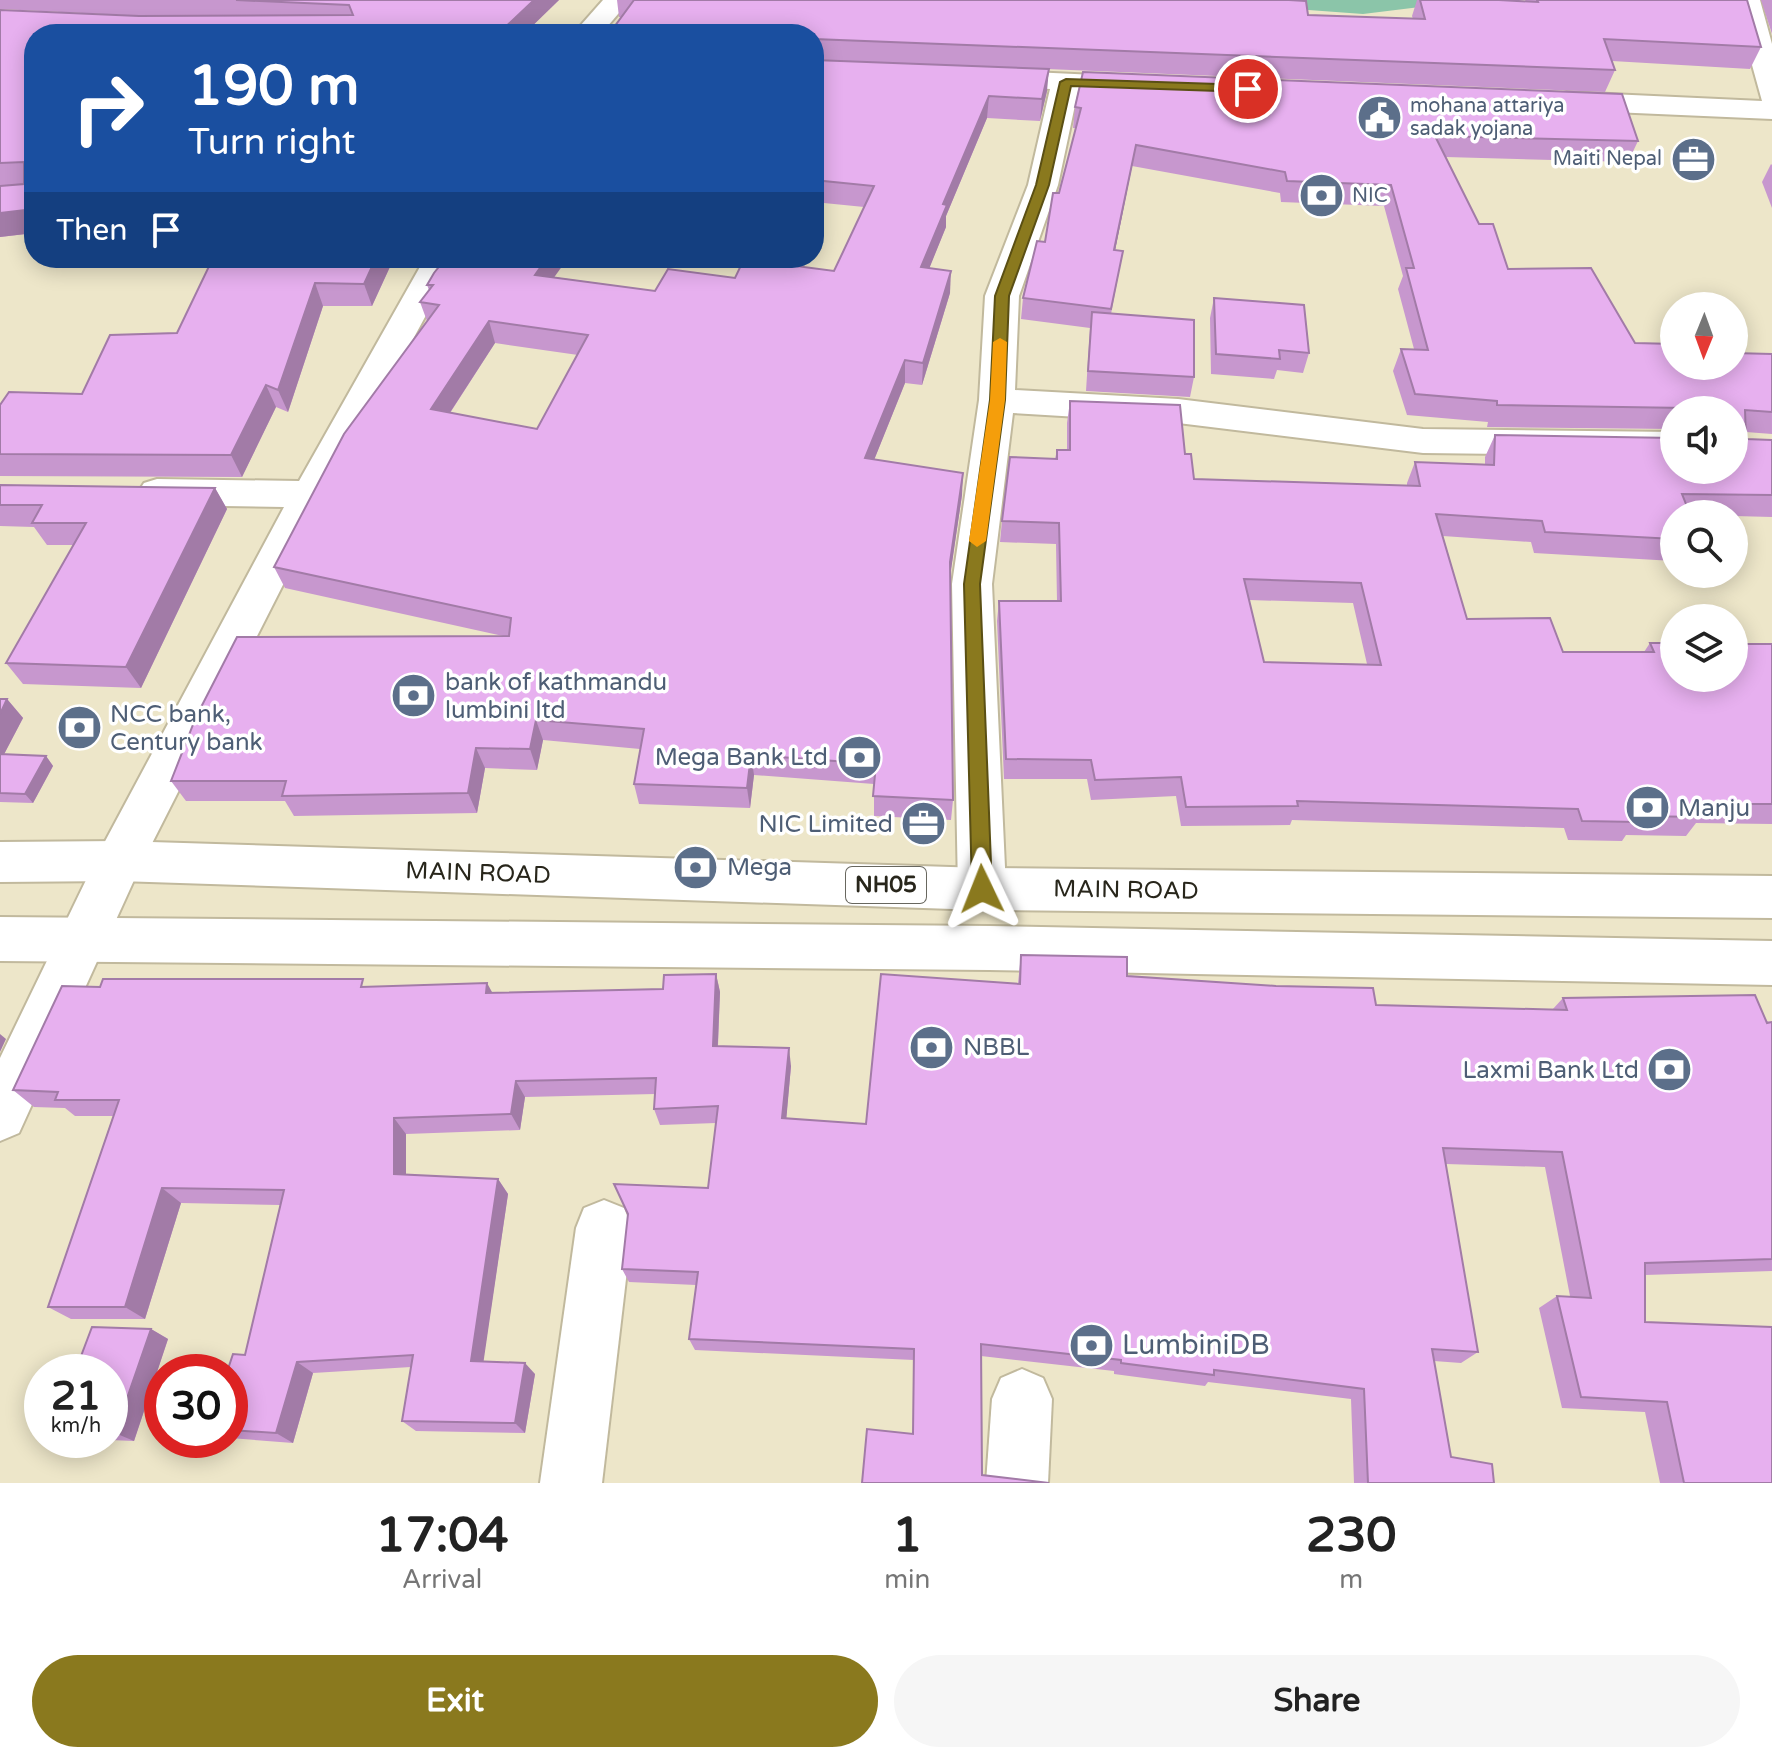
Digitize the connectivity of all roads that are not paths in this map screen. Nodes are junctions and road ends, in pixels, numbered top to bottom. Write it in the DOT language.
graph roads {
  1 [pos="617,0"];
  2 [pos="1747,0"];
  3 [pos="595,24"];
  4 [pos="956,77"];
  5 [pos="1066,82"];
  6 [pos="1161,86"];
  7 [pos="1772,95"];
  8 [pos="1539,99"];
  9 [pos="1772,110"];
  10 [pos="435,268"];
  11 [pos="997,400"];
  12 [pos="1660,444"];
  13 [pos="126,492"];
  14 [pos="310,494"];
  15 [pos="119,861"];
  16 [pos="0,862"];
  17 [pos="982,889"];
  18 [pos="1772,897"];
  19 [pos="0,939"];
  20 [pos="80,939"];
  21 [pos="1772,963"];
  22 [pos="0,1115"];
  23 [pos="604,1228"];
  24 [pos="1022,1399"];
  25 [pos="571,1483"];
  26 [pos="1017,1483"];
  1 -- 3 [label="street"];
  2 -- 7 [label="street"];
  4 -- 5 [label="street"];
  5 -- 6 [label="street"];
  5 -- 11 [label="street"];
  8 -- 9 [label="street"];
  10 -- 14 [label="street"];
  11 -- 12 [label="street"];
  11 -- 17 [label="street"];
  13 -- 14 [label="street"];
  14 -- 15 [label="street"];
  15 -- 16 [label="street, MAIN ROAD / NH05"];
  15 -- 17 [label="street, MAIN ROAD / NH05"];
  15 -- 20 [label="street"];
  17 -- 18 [label="street, MAIN ROAD / NH05"];
  19 -- 20 [label="street"];
  20 -- 21 [label="street"];
  20 -- 22 [label="street"];
  23 -- 25 [label="street"];
  24 -- 26 [label="street"];
}
